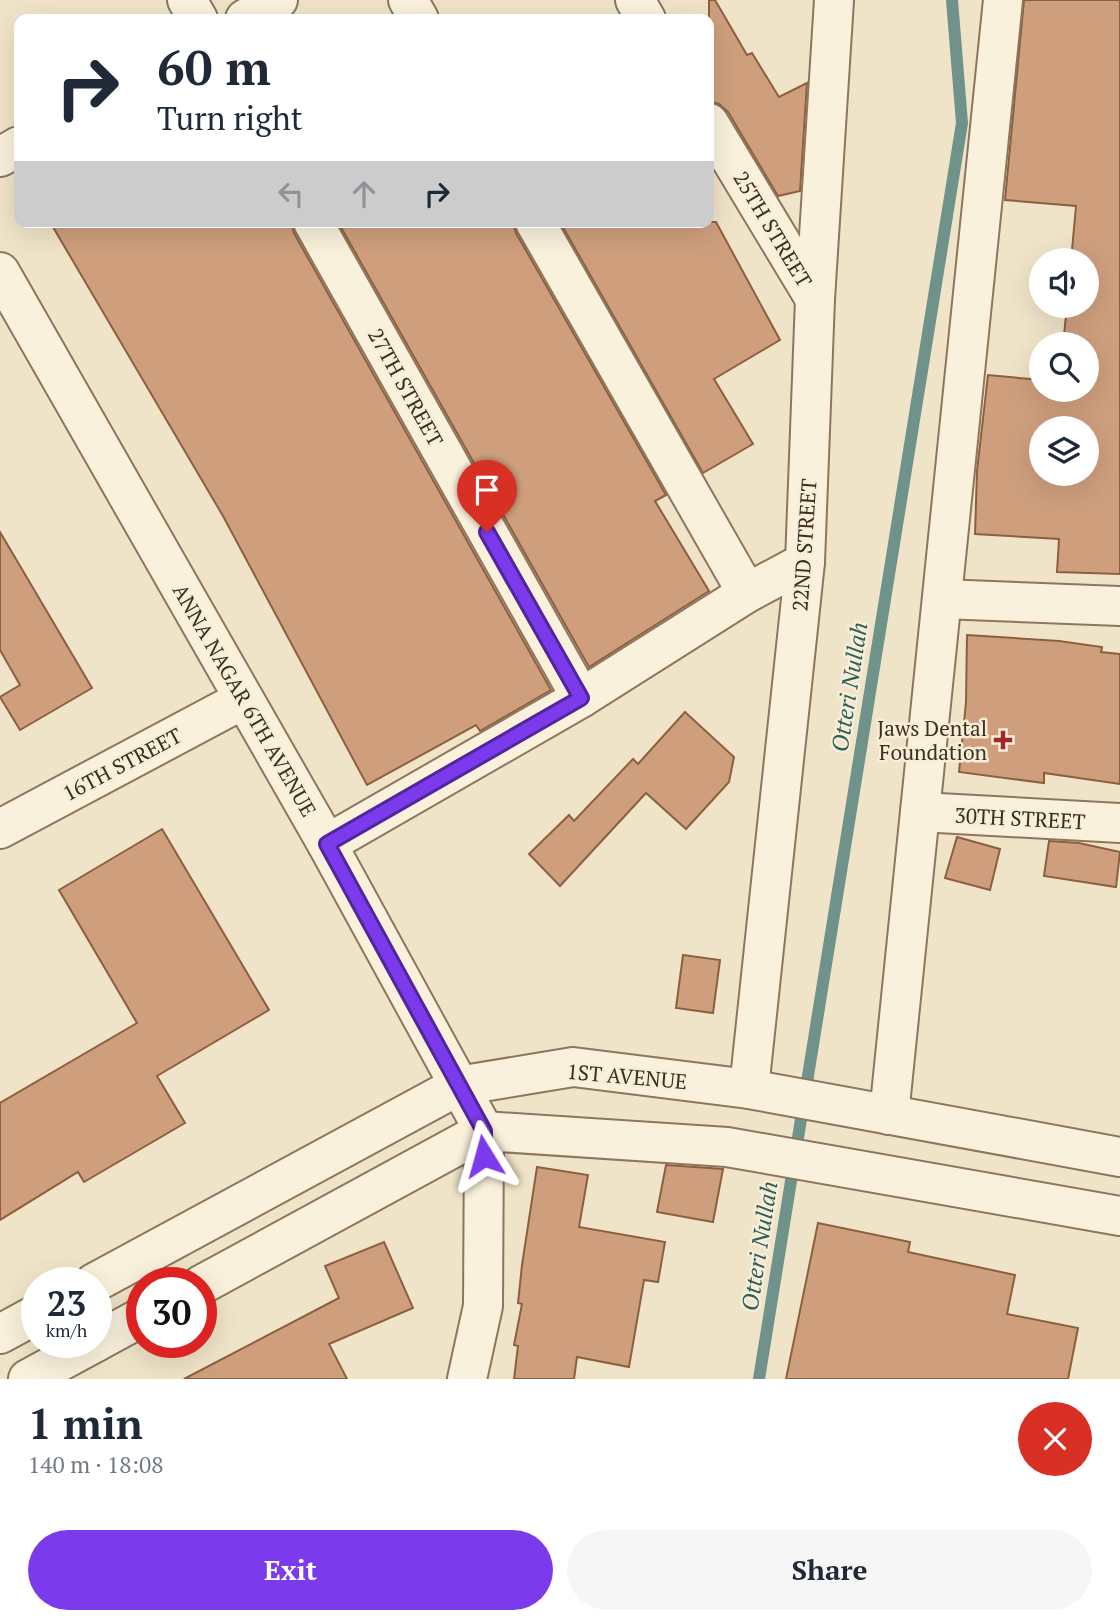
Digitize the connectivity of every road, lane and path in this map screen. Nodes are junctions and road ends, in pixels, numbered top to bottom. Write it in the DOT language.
graph roads {
  1 [pos="278,0"];
  2 [pos="834,0"];
  3 [pos="1003,0"];
  4 [pos="254,14"];
  5 [pos="714,130"];
  6 [pos="316,228"];
  7 [pos="538,228"];
  8 [pos="0,272"];
  9 [pos="816,299"];
  10 [pos="805,562"];
  11 [pos="747,593"];
  12 [pos="942,599"];
  13 [pos="1120,606"];
  14 [pos="581,698"];
  15 [pos="244,699"];
  16 [pos="920,812"];
  17 [pos="1120,823"];
  18 [pos="0,830"];
  19 [pos="327,844"];
  20 [pos="458,1086"];
  21 [pos="766,1092"];
  22 [pos="889,1115"];
  23 [pos="484,1131"];
  24 [pos="1120,1157"];
  25 [pos="1120,1216"];
  26 [pos="112,1273"];
  27 [pos="217,1276"];
  28 [pos="21,1323"];
  29 [pos="0,1334"];
  30 [pos="67,1358"];
  31 [pos="29,1379"];
  32 [pos="467,1379"];
  1 -- 4 [label="street"];
  2 -- 9 [label="street, 22ND STREET"];
  3 -- 12 [label="street"];
  5 -- 9 [label="street, 25TH STREET"];
  6 -- 14 [label="street, 27TH STREET"];
  7 -- 11 [label="street"];
  8 -- 15 [label="street, ANNA NAGAR 6TH AVENUE"];
  9 -- 10 [label="street, 22ND STREET"];
  10 -- 11 [label="street"];
  10 -- 21 [label="street, 22ND STREET"];
  11 -- 14 [label="street"];
  12 -- 13 [label="street"];
  12 -- 16 [label="street"];
  14 -- 19 [label="street"];
  15 -- 18 [label="street, 16TH STREET"];
  15 -- 19 [label="street, ANNA NAGAR 6TH AVENUE"];
  16 -- 17 [label="street, 30TH STREET"];
  16 -- 22 [label="street"];
  19 -- 20 [label="street, ANNA NAGAR 6TH AVENUE"];
  20 -- 21 [label="street, 1ST AVENUE"];
  20 -- 23 [label="street, ANNA NAGAR 6TH AVENUE"];
  20 -- 26 [label="street, 1ST AVENUE"];
  21 -- 22 [label="street, 1ST AVENUE"];
  22 -- 24 [label="street, 1ST AVENUE"];
  23 -- 25 [label="street"];
  23 -- 27 [label="street"];
  23 -- 32 [label="street"];
  28 -- 29 [label="street"];
  30 -- 31 [label="street"];
}
